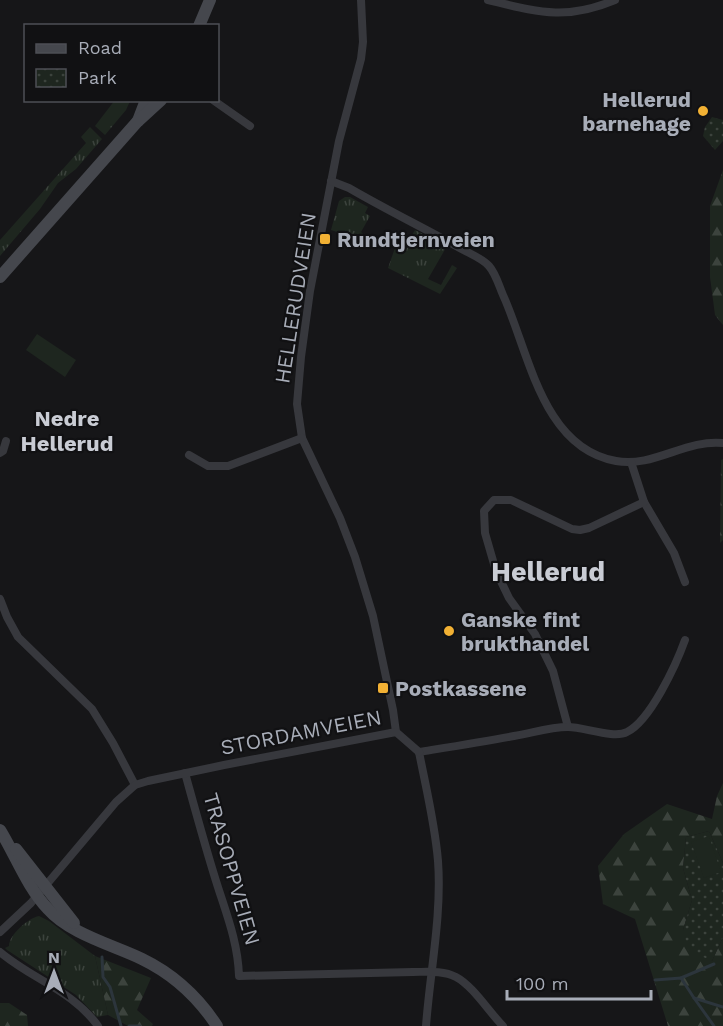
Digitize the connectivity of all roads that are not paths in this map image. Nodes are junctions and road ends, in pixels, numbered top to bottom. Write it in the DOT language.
graph roads {
  1 [pos="210,0"];
  2 [pos="361,0"];
  3 [pos="488,0"];
  4 [pos="615,0"];
  5 [pos="200,24"];
  6 [pos="145,102"];
  7 [pos="159,102"];
  8 [pos="216,102"];
  9 [pos="137,122"];
  10 [pos="250,126"];
  11 [pos="331,182"];
  12 [pos="0,277"];
  13 [pos="302,438"];
  14 [pos="6,441"];
  15 [pos="723,443"];
  16 [pos="0,453"];
  17 [pos="189,455"];
  18 [pos="631,462"];
  19 [pos="644,502"];
  20 [pos="685,582"];
  21 [pos="0,599"];
  22 [pos="686,640"];
  23 [pos="567,727"];
  24 [pos="396,732"];
  25 [pos="419,752"];
  26 [pos="185,773"];
  27 [pos="135,785"];
  28 [pos="1,832"];
  29 [pos="41,891"];
  30 [pos="0,932"];
  31 [pos="0,952"];
  32 [pos="431,972"];
  33 [pos="98,1026"];
  34 [pos="217,1026"];
  35 [pos="426,1026"];
  36 [pos="503,1026"];
  1 -- 5 [label="main road"];
  2 -- 11 [label="street, HELLERUDVEIEN"];
  3 -- 4 [label="street"];
  6 -- 9 [label="main road"];
  7 -- 9 [label="main road"];
  8 -- 10 [label="street"];
  9 -- 12 [label="main road"];
  11 -- 13 [label="street, HELLERUDVEIEN"];
  11 -- 18 [label="street"];
  13 -- 17 [label="street"];
  13 -- 24 [label="street, HELLERUDVEIEN"];
  14 -- 16 [label="street"];
  15 -- 18 [label="street"];
  18 -- 19 [label="street"];
  19 -- 20 [label="street"];
  19 -- 23 [label="street"];
  21 -- 27 [label="street"];
  22 -- 23 [label="street"];
  23 -- 25 [label="street"];
  24 -- 25 [label="street, STORDAMVEIEN"];
  24 -- 26 [label="street, STORDAMVEIEN"];
  25 -- 32 [label="street"];
  26 -- 27 [label="street, STORDAMVEIEN"];
  26 -- 32 [label="street, TRASOPPVEIEN"];
  27 -- 29 [label="street, STORDAMVEIEN"];
  28 -- 29 [label="main road"];
  29 -- 30 [label="street, STORDAMVEIEN"];
  29 -- 34 [label="main road"];
  31 -- 33 [label="street"];
  32 -- 35 [label="street"];
  32 -- 36 [label="street"];
}
